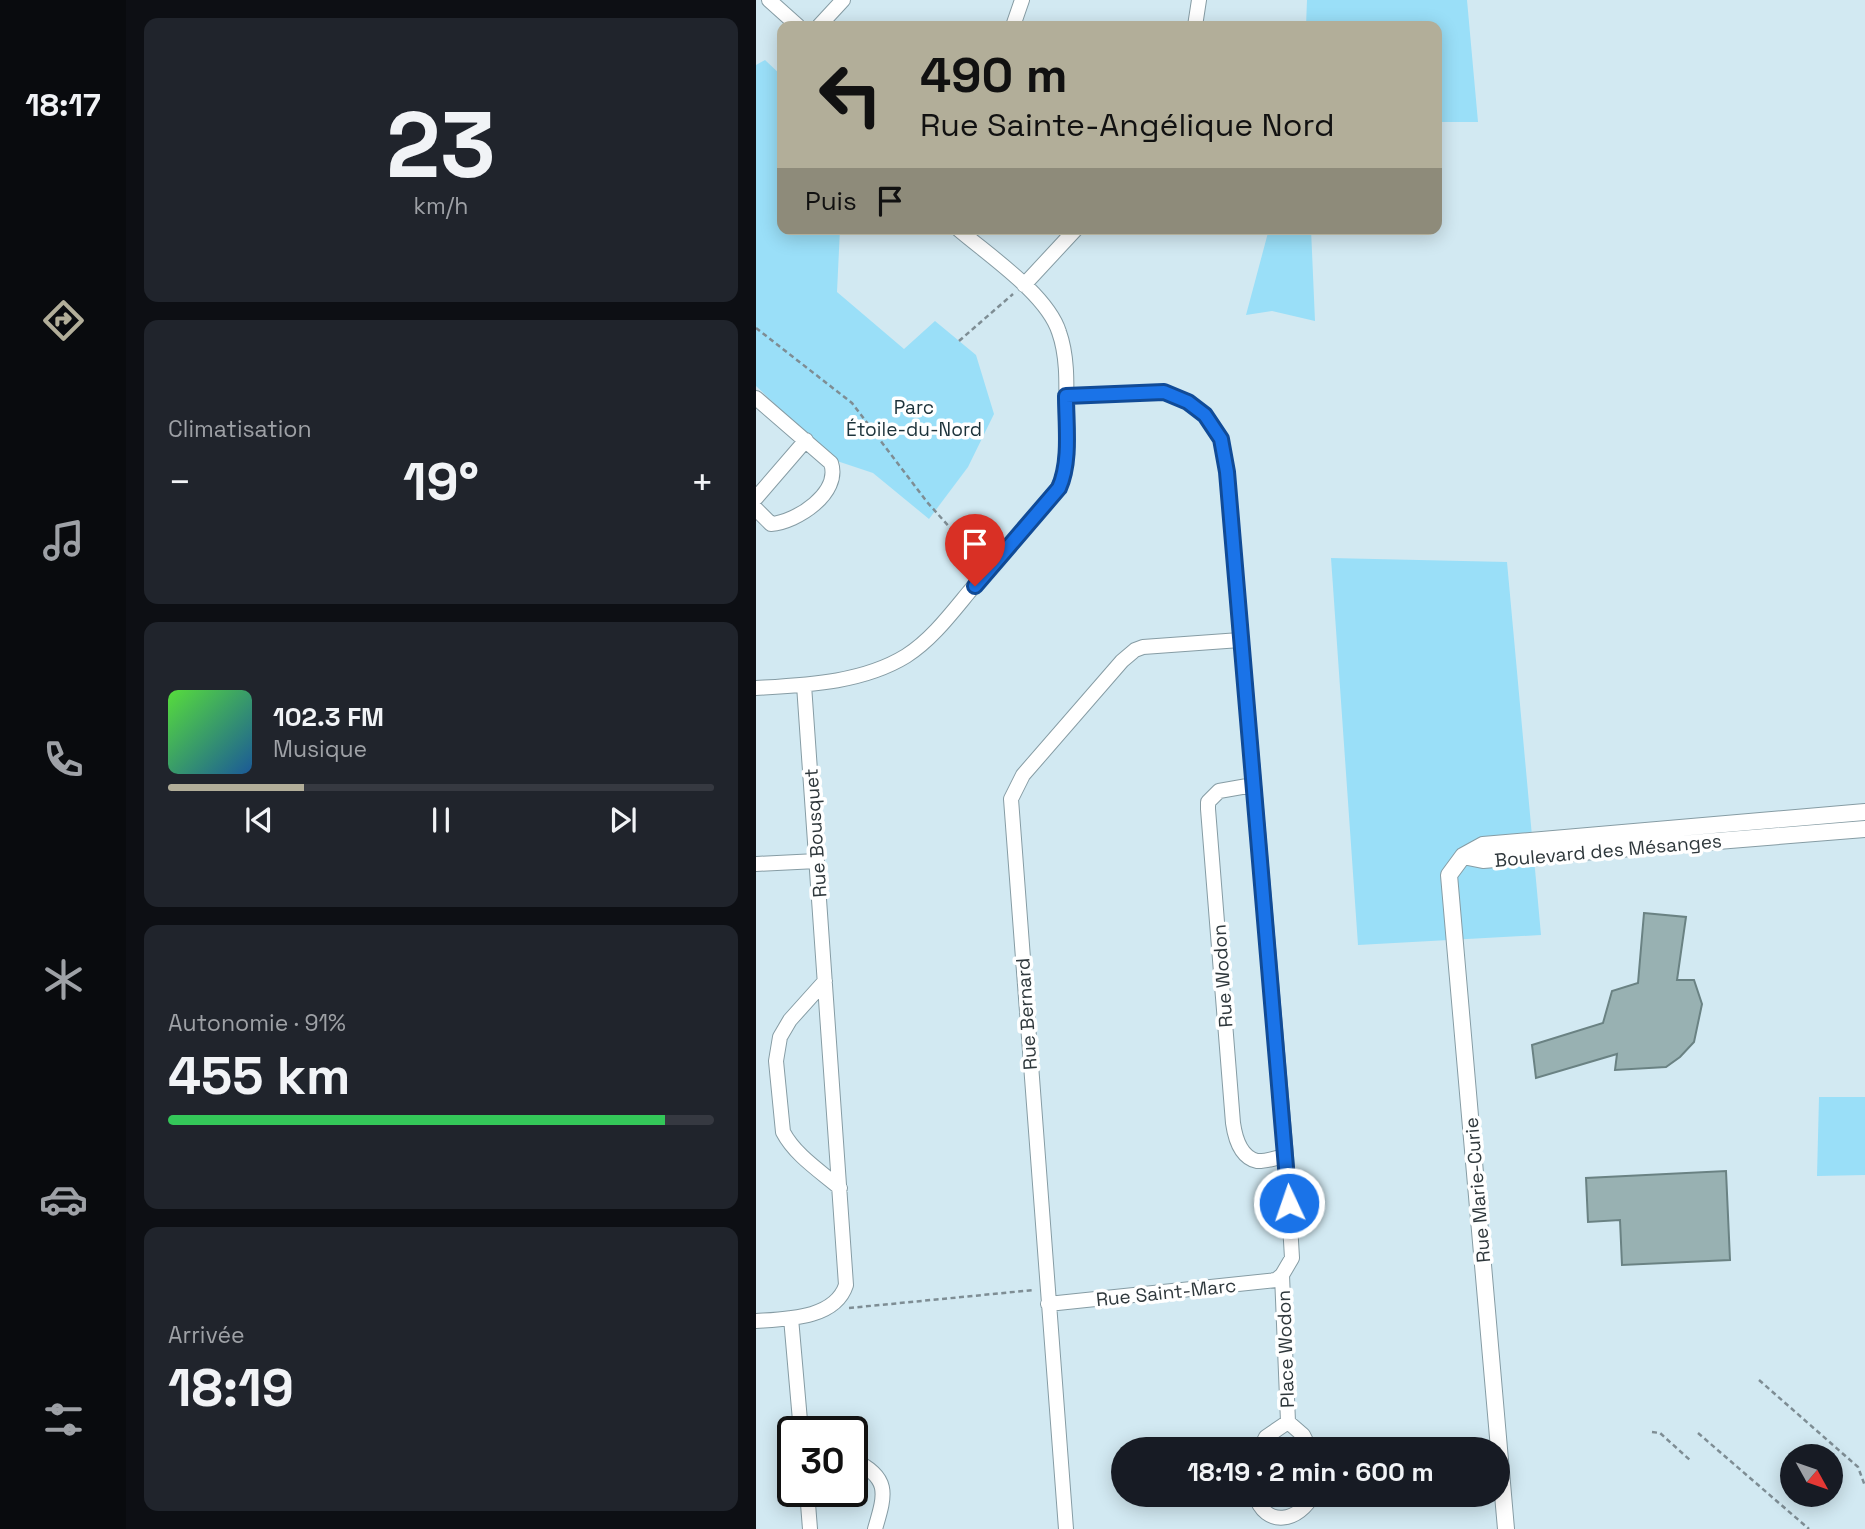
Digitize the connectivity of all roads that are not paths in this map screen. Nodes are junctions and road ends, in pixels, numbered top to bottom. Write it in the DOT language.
graph roads {
  1 [pos="843,0"];
  2 [pos="1022,0"];
  3 [pos="1199,0"];
  4 [pos="773,1"];
  5 [pos="794,21"];
  6 [pos="824,21"];
  7 [pos="1015,21"];
  8 [pos="1196,21"];
  9 [pos="965,235"];
  10 [pos="1070,235"];
  11 [pos="1024,285"];
  12 [pos="1066,396"];
  13 [pos="756,398"];
  14 [pos="806,440"];
  15 [pos="756,498"];
  16 [pos="756,509"];
  17 [pos="1240,640"];
  18 [pos="804,685"];
  19 [pos="756,688"];
  20 [pos="1253,785"];
  21 [pos="1865,812"];
  22 [pos="1865,829"];
  23 [pos="1463,856"];
  24 [pos="817,861"];
  25 [pos="756,864"];
  26 [pos="825,981"];
  27 [pos="1286,1156"];
  28 [pos="840,1188"];
  29 [pos="1282,1275"];
  30 [pos="1048,1304"];
  31 [pos="791,1318"];
  32 [pos="756,1321"];
  33 [pos="800,1416"];
  34 [pos="1288,1422"];
  35 [pos="1266,1437"];
  36 [pos="1304,1437"];
  37 [pos="868,1469"];
  38 [pos="808,1507"];
  39 [pos="1261,1507"];
  40 [pos="1306,1507"];
  41 [pos="810,1529"];
  42 [pos="875,1529"];
  43 [pos="1066,1529"];
  44 [pos="1506,1529"];
  1 -- 6 [label="street"];
  2 -- 7 [label="street"];
  3 -- 8 [label="street"];
  4 -- 5 [label="street"];
  9 -- 11 [label="street"];
  10 -- 11 [label="street"];
  11 -- 12 [label="street"];
  12 -- 17 [label="street"];
  12 -- 18 [label="street"];
  13 -- 14 [label="street"];
  14 -- 15 [label="street"];
  14 -- 16 [label="street"];
  17 -- 20 [label="street"];
  17 -- 30 [label="street, Rue Bernard"];
  18 -- 19 [label="street"];
  18 -- 24 [label="street, Rue Bousquet"];
  20 -- 27 [label="street"];
  20 -- 27 [label="street, Rue Wodon"];
  21 -- 23 [label="street, Boulevard des Mésanges"];
  22 -- 23 [label="street, Boulevard des Mésanges"];
  23 -- 44 [label="street, Rue Marie-Curie"];
  24 -- 25 [label="street"];
  24 -- 26 [label="street, Rue Bousquet"];
  26 -- 28 [label="street, Rue Bousquet"];
  26 -- 28 [label="street"];
  27 -- 29 [label="street"];
  28 -- 31 [label="street, Rue Bousquet"];
  29 -- 30 [label="street, Rue Saint-Marc"];
  29 -- 34 [label="street, Place Wodon"];
  30 -- 43 [label="street, Rue Bernard"];
  31 -- 32 [label="street"];
  31 -- 33 [label="street"];
  34 -- 35 [label="street, Place Wodon"];
  34 -- 36 [label="street, Place Wodon"];
  37 -- 42 [label="street"];
  38 -- 41 [label="street"];
  39 -- 40 [label="street"];
}
